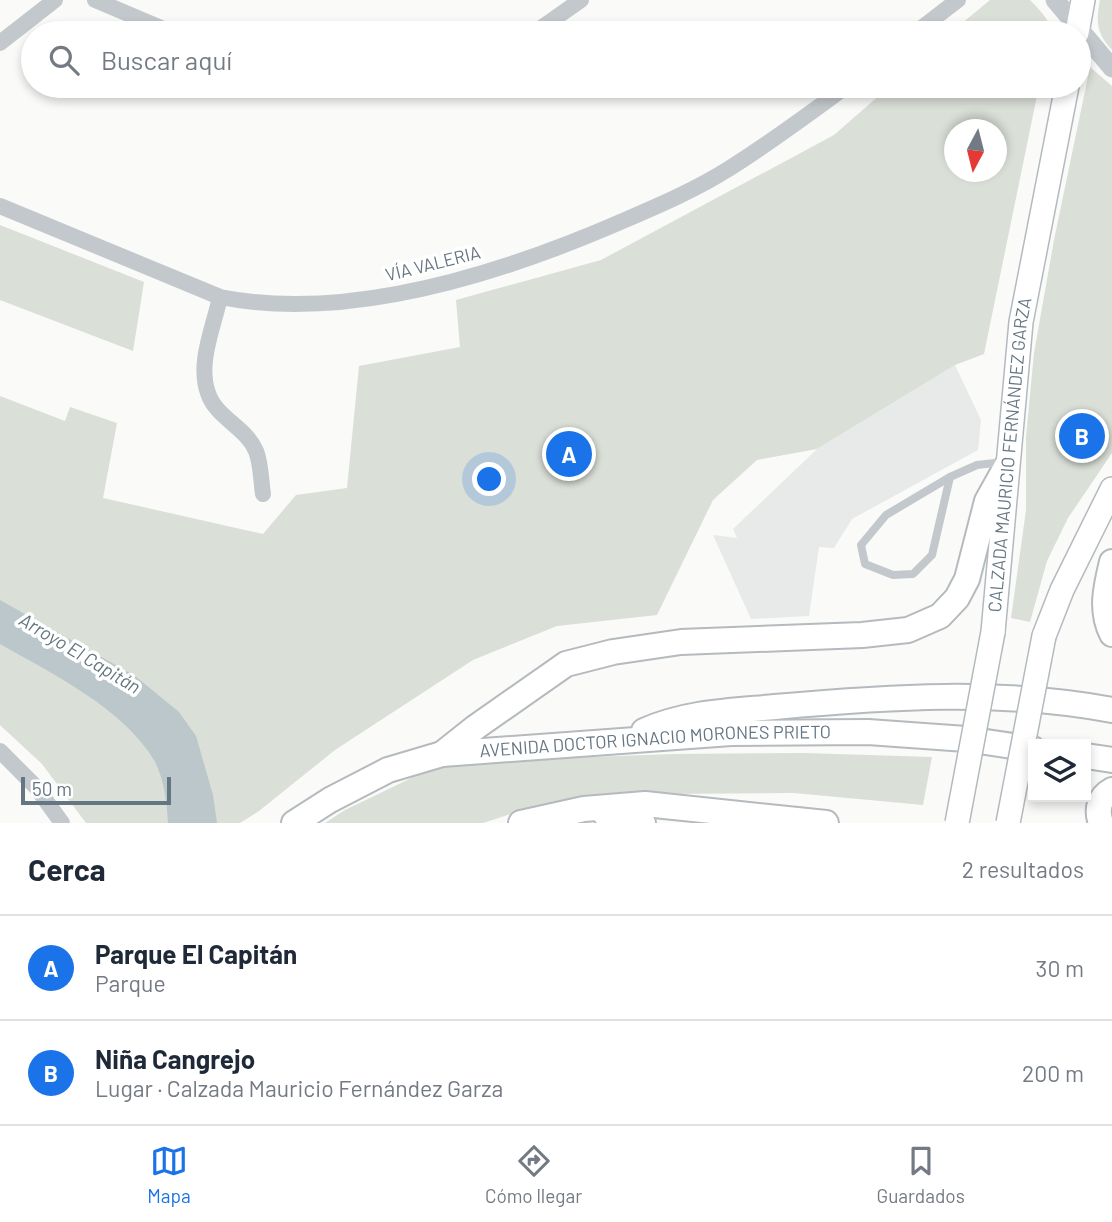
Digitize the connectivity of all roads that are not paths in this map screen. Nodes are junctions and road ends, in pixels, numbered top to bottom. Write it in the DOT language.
graph roads {
  1 [pos="55,0"];
  2 [pos="95,0"];
  3 [pos="581,0"];
  4 [pos="958,0"];
  5 [pos="1055,0"];
  6 [pos="1083,0"];
  7 [pos="28,21"];
  8 [pos="145,21"];
  9 [pos="551,21"];
  10 [pos="931,21"];
  11 [pos="1070,21"];
  12 [pos="1079,21"];
  13 [pos="21,27"];
  14 [pos="0,43"];
  15 [pos="1091,46"];
  16 [pos="1112,68"];
  17 [pos="830,98"];
  18 [pos="1065,98"];
  19 [pos="0,206"];
  20 [pos="220,297"];
  21 [pos="1007,464"];
  22 [pos="950,477"];
  23 [pos="1112,489"];
  24 [pos="263,494"];
  25 [pos="1112,562"];
  26 [pos="1112,634"];
  27 [pos="1111,709"];
  28 [pos="622,741"];
  29 [pos="1028,748"];
  30 [pos="0,751"];
  31 [pos="442,754"];
  32 [pos="1091,757"];
  33 [pos="1112,760"];
  34 [pos="1112,790"];
  35 [pos="584,809"];
  36 [pos="62,823"];
  37 [pos="294,823"];
  38 [pos="521,823"];
  39 [pos="643,823"];
  40 [pos="826,823"];
  41 [pos="957,823"];
  42 [pos="1008,823"];
  43 [pos="1101,823"];
  1 -- 7 [label="street"];
  2 -- 8 [label="street"];
  3 -- 9 [label="street"];
  4 -- 10 [label="street"];
  5 -- 11 [label="street"];
  6 -- 12 [label="main road"];
  13 -- 14 [label="street"];
  15 -- 16 [label="street"];
  17 -- 20 [label="street, VÍA VALERIA"];
  18 -- 21 [label="main road, CALZADA MAURICIO FERNÁNDEZ GARZA"];
  19 -- 20 [label="street, VÍA VALERIA"];
  20 -- 24 [label="street"];
  21 -- 22 [label="lane"];
  21 -- 31 [label="main road"];
  21 -- 41 [label="main road, CALZADA MAURICIO FERNÁNDEZ GARZA, bridge"];
  22 -- 22 [label="lane"];
  23 -- 42 [label="main road, bridge"];
  25 -- 26 [label="main road"];
  27 -- 28 [label="main road"];
  28 -- 29 [label="main road, AVENIDA DOCTOR IGNACIO MORONES PRIETO"];
  28 -- 31 [label="main road, AVENIDA DOCTOR IGNACIO MORONES PRIETO"];
  30 -- 36 [label="street"];
  31 -- 37 [label="main road, AVENIDA DOCTOR IGNACIO MORONES PRIETO"];
  32 -- 33 [label="main road"];
  34 -- 43 [label="main road"];
  35 -- 38 [label="main road"];
  35 -- 39 [label="main road"];
  35 -- 40 [label="main road"];
}
